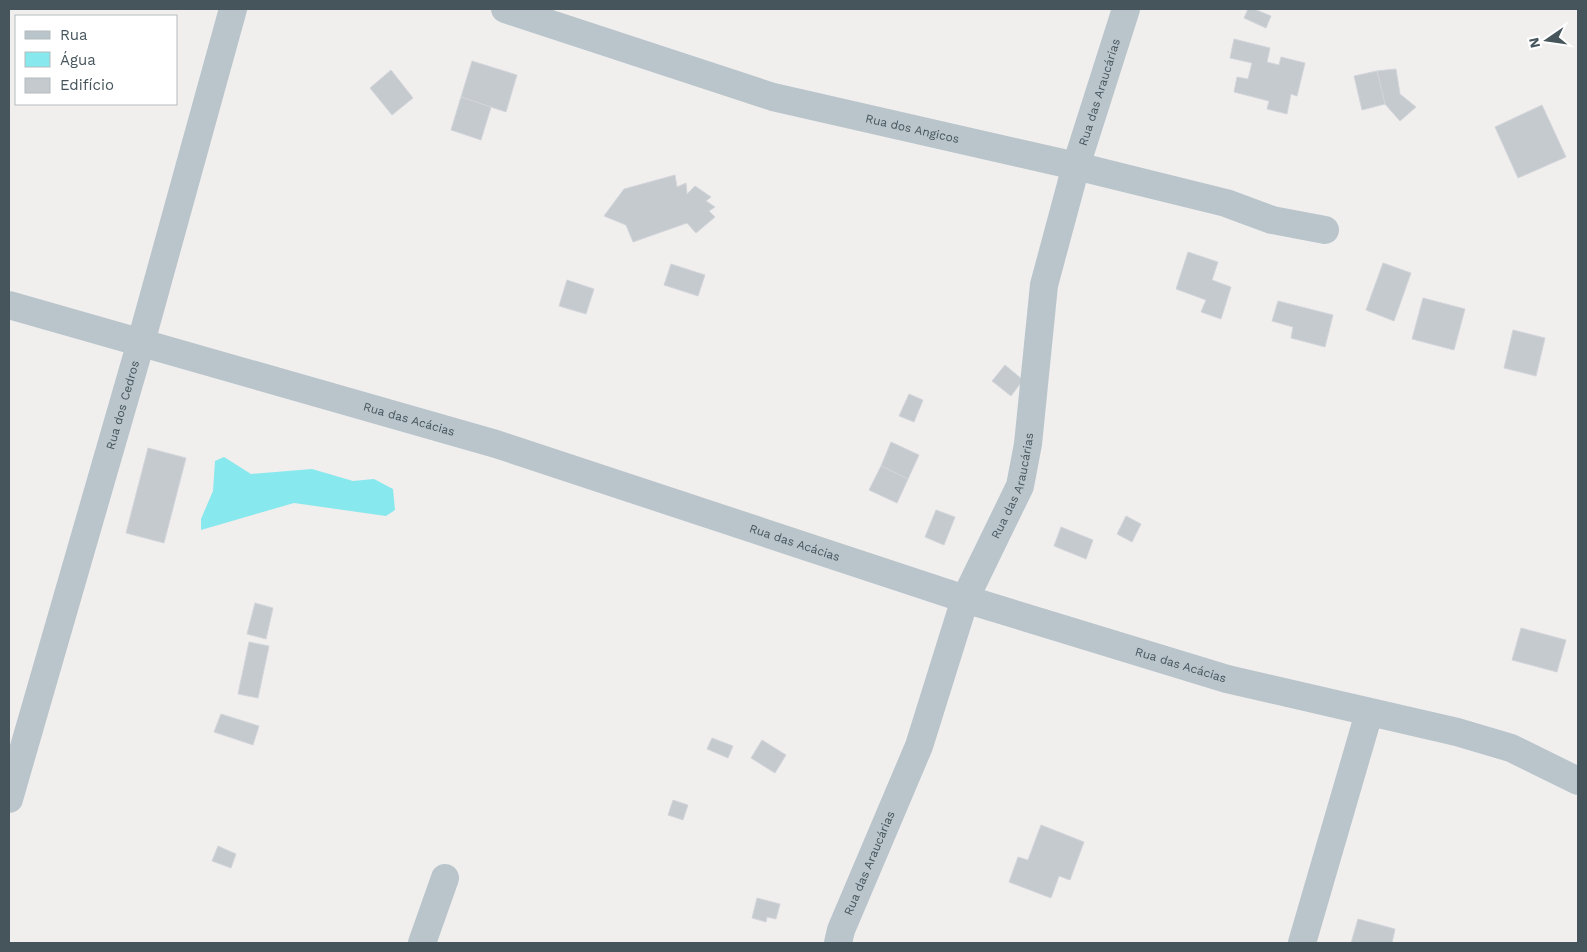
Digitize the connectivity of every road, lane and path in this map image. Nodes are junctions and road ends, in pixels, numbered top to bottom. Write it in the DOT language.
graph roads {
  1 [pos="233,9"];
  2 [pos="505,9"];
  3 [pos="1126,9"];
  4 [pos="1076,166"];
  5 [pos="1325,230"];
  6 [pos="9,305"];
  7 [pos="141,342"];
  8 [pos="965,599"];
  9 [pos="1370,713"];
  10 [pos="1578,782"];
  11 [pos="9,799"];
  12 [pos="446,878"];
  13 [pos="422,943"];
  14 [pos="838,943"];
  15 [pos="1302,943"];
  1 -- 7 [label="street, Rua dos Cedros"];
  2 -- 4 [label="street, Rua dos Angicos"];
  3 -- 4 [label="street, Rua das Araucárias"];
  4 -- 5 [label="street, Rua dos Angicos"];
  4 -- 8 [label="street, Rua das Araucárias"];
  6 -- 7 [label="street, Rua das Acácias"];
  7 -- 8 [label="street, Rua das Acácias"];
  7 -- 11 [label="street, Rua dos Cedros"];
  8 -- 9 [label="street, Rua das Acácias"];
  8 -- 14 [label="street, Rua das Araucárias"];
  9 -- 10 [label="street, Rua das Acácias"];
  9 -- 15 [label="street"];
  12 -- 13 [label="street"];
}
